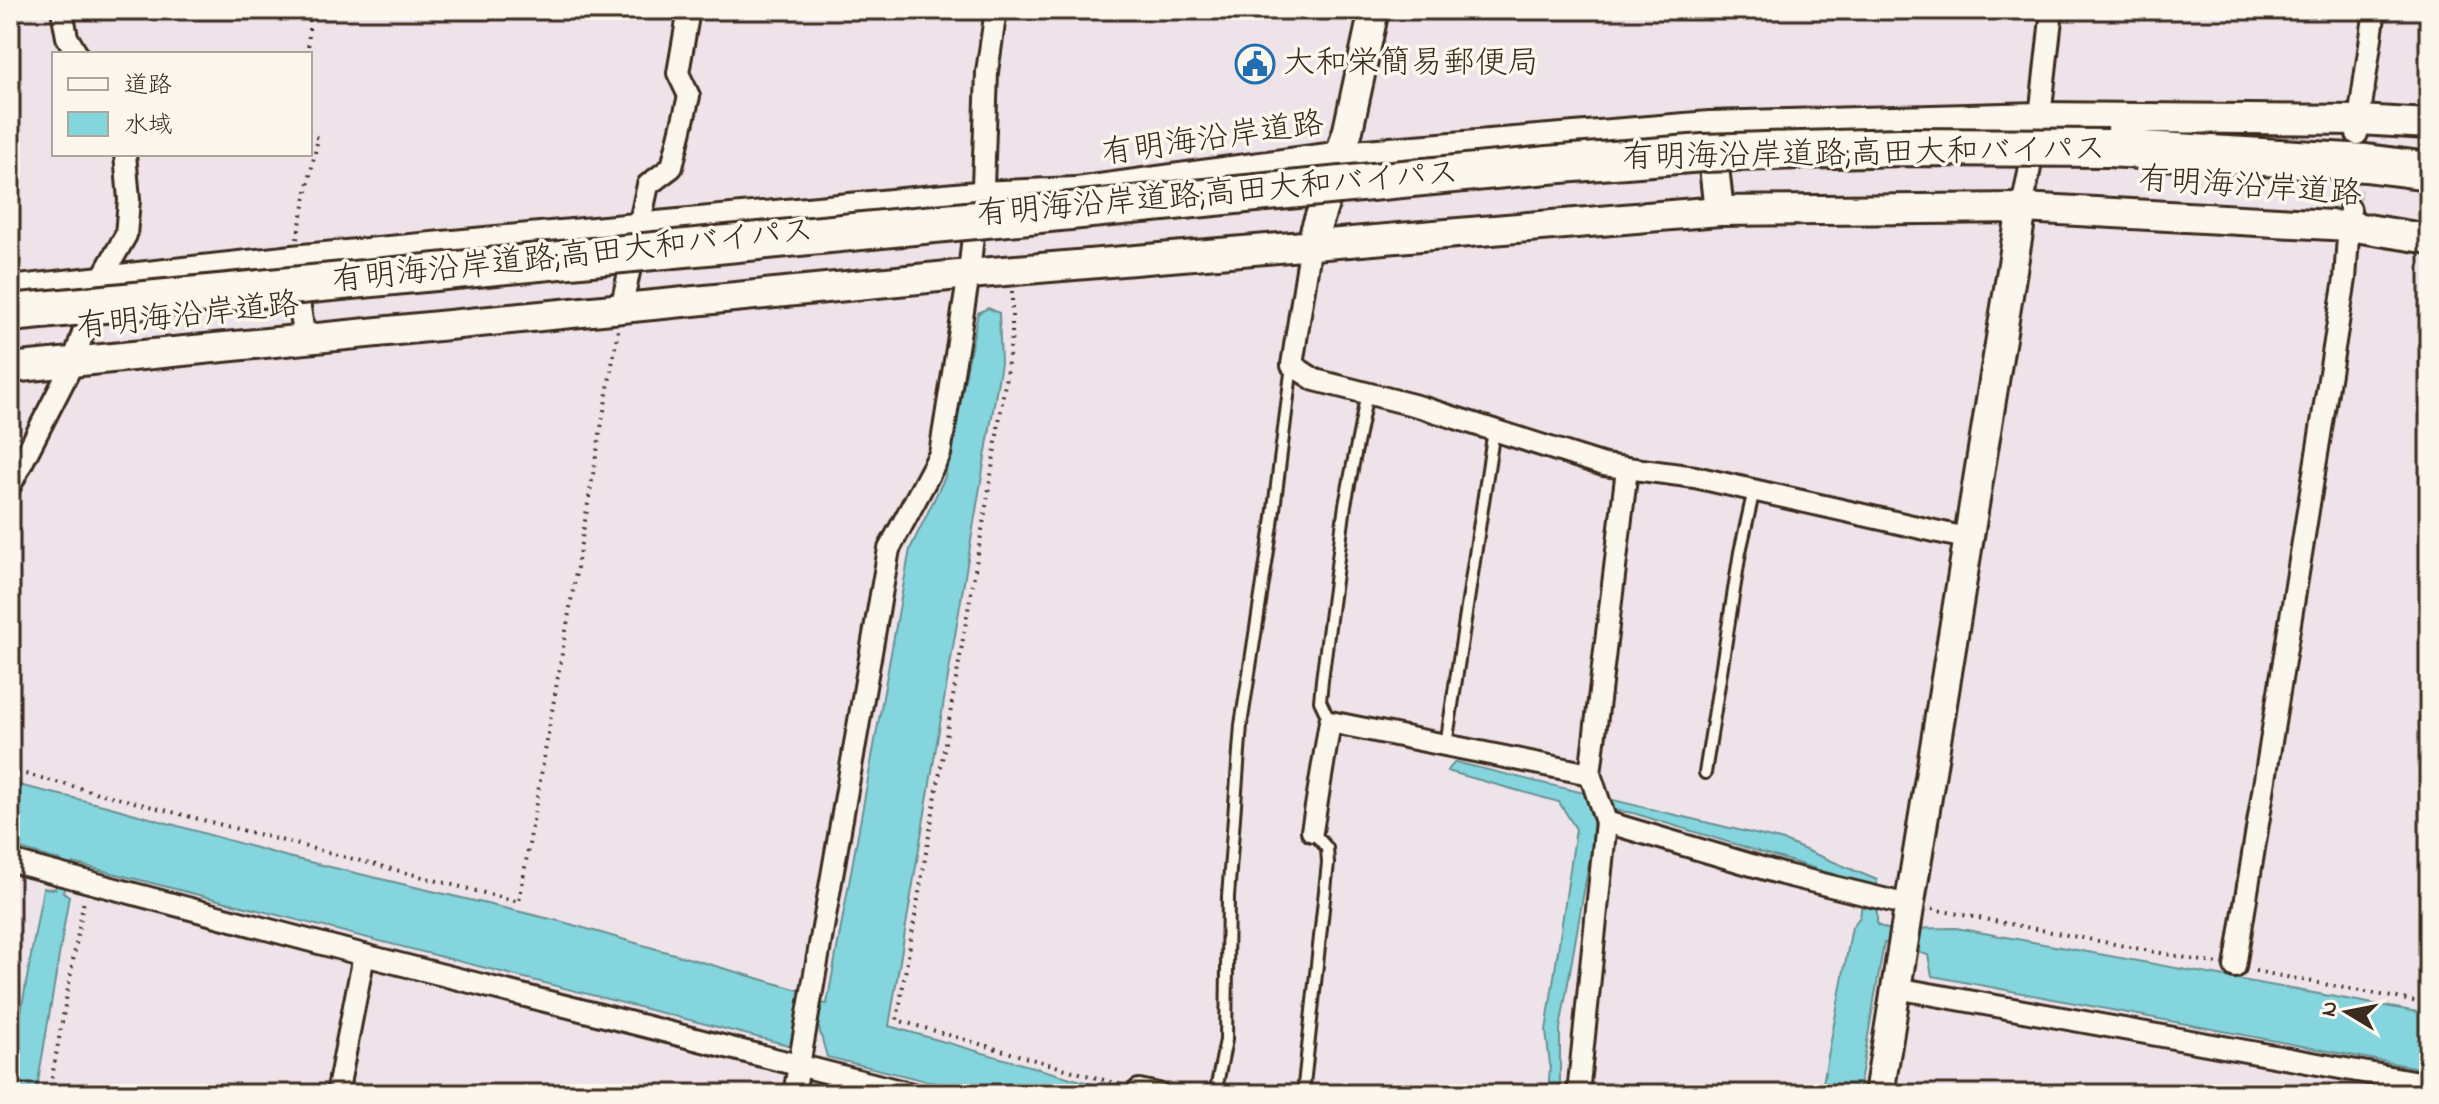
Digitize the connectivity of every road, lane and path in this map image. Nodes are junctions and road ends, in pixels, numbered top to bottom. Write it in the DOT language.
graph roads {
  1 [pos="62,10"];
  2 [pos="310,10"];
  3 [pos="689,10"];
  4 [pos="996,10"];
  5 [pos="1374,10"];
  6 [pos="2052,10"];
  7 [pos="2375,10"];
  8 [pos="76,52"];
  9 [pos="308,52"];
  10 [pos="2040,117"];
  11 [pos="2429,124"];
  12 [pos="1710,126"];
  13 [pos="312,136"];
  14 [pos="2361,139"];
  15 [pos="125,156"];
  16 [pos="1341,156"];
  17 [pos="2429,171"];
  18 [pos="2429,179"];
  19 [pos="977,196"];
  20 [pos="2022,208"];
  21 [pos="1719,211"];
  22 [pos="2349,218"];
  23 [pos="640,229"];
  24 [pos="2429,239"];
  25 [pos="1311,244"];
  26 [pos="293,260"];
  27 [pos="1012,270"];
  28 [pos="969,274"];
  29 [pos="100,281"];
  30 [pos="10,291"];
  31 [pos="621,309"];
  32 [pos="10,313"];
  33 [pos="305,340"];
  34 [pos="73,363"];
  35 [pos="1292,365"];
  36 [pos="10,368"];
  37 [pos="1367,393"];
  38 [pos="1494,430"];
  39 [pos="1627,469"];
  40 [pos="10,486"];
  41 [pos="1754,490"];
  42 [pos="1970,539"];
  43 [pos="1330,722"];
  44 [pos="1446,745"];
  45 [pos="10,770"];
  46 [pos="1705,773"];
  47 [pos="1590,774"];
  48 [pos="1606,822"];
  49 [pos="1312,831"];
  50 [pos="10,861"];
  51 [pos="87,882"];
  52 [pos="1908,905"];
  53 [pos="364,955"];
  54 [pos="2235,967"];
  55 [pos="1896,988"];
  56 [pos="2429,1004"];
  57 [pos="800,1065"];
  58 [pos="2429,1084"];
  59 [pos="1145,1093"];
  60 [pos="49,1094"];
  61 [pos="337,1094"];
  62 [pos="794,1094"];
  63 [pos="912,1094"];
  64 [pos="1215,1094"];
  65 [pos="1303,1094"];
  66 [pos="1578,1094"];
  67 [pos="1879,1094"];
  1 -- 8 [label="street"];
  2 -- 9 [label="path"];
  3 -- 23 [label="street"];
  4 -- 19 [label="street"];
  5 -- 16 [label="main road"];
  6 -- 10 [label="street"];
  7 -- 14 [label="street"];
  10 -- 12 [label="main road, 有明海沿岸道路"];
  10 -- 14 [label="main road, 有明海沿岸道路"];
  10 -- 20 [label="street"];
  11 -- 14 [label="main road, 有明海沿岸道路"];
  12 -- 16 [label="main road, 有明海沿岸道路"];
  12 -- 21 [label="main road"];
  13 -- 26 [label="path"];
  14 -- 17 [label="highway, 有明海沿岸道路;高田大和バイパス"];
  14 -- 18 [label="highway"];
  14 -- 32 [label="highway, 有明海沿岸道路;高田大和バイパス, bridge"];
  15 -- 29 [label="street"];
  16 -- 19 [label="main road, 有明海沿岸道路"];
  16 -- 25 [label="main road"];
  19 -- 23 [label="main road, 有明海沿岸道路"];
  19 -- 28 [label="street"];
  20 -- 21 [label="main road, 有明海沿岸道路"];
  20 -- 22 [label="main road, 有明海沿岸道路"];
  20 -- 42 [label="main road"];
  21 -- 25 [label="main road, 有明海沿岸道路"];
  22 -- 24 [label="main road, 有明海沿岸道路"];
  22 -- 54 [label="street"];
  23 -- 26 [label="main road, 有明海沿岸道路"];
  23 -- 31 [label="street"];
  25 -- 27 [label="main road, 有明海沿岸道路"];
  25 -- 35 [label="street"];
  26 -- 29 [label="main road, 有明海沿岸道路"];
  26 -- 33 [label="street"];
  27 -- 28 [label="main road, 有明海沿岸道路"];
  27 -- 59 [label="path"];
  28 -- 31 [label="main road, 有明海沿岸道路"];
  28 -- 57 [label="street"];
  29 -- 30 [label="main road, 有明海沿岸道路"];
  29 -- 34 [label="street"];
  31 -- 33 [label="main road, 有明海沿岸道路"];
  31 -- 45 [label="path"];
  33 -- 34 [label="main road, 有明海沿岸道路"];
  34 -- 36 [label="main road, 有明海沿岸道路"];
  34 -- 40 [label="street"];
  35 -- 37 [label="street"];
  35 -- 64 [label="lane"];
  37 -- 38 [label="street"];
  37 -- 43 [label="lane"];
  38 -- 39 [label="street"];
  38 -- 44 [label="lane"];
  39 -- 41 [label="street"];
  39 -- 47 [label="street"];
  41 -- 42 [label="street"];
  41 -- 46 [label="lane"];
  42 -- 52 [label="main road"];
  43 -- 44 [label="street"];
  43 -- 49 [label="street"];
  44 -- 47 [label="street"];
  47 -- 48 [label="street"];
  48 -- 52 [label="street"];
  48 -- 66 [label="street"];
  49 -- 65 [label="lane"];
  50 -- 51 [label="street"];
  51 -- 53 [label="street"];
  51 -- 60 [label="path"];
  52 -- 54 [label="path"];
  52 -- 55 [label="main road"];
  53 -- 57 [label="street"];
  53 -- 61 [label="street"];
  54 -- 56 [label="path"];
  55 -- 58 [label="street"];
  55 -- 67 [label="main road"];
  57 -- 62 [label="street"];
  57 -- 63 [label="street"];
}
